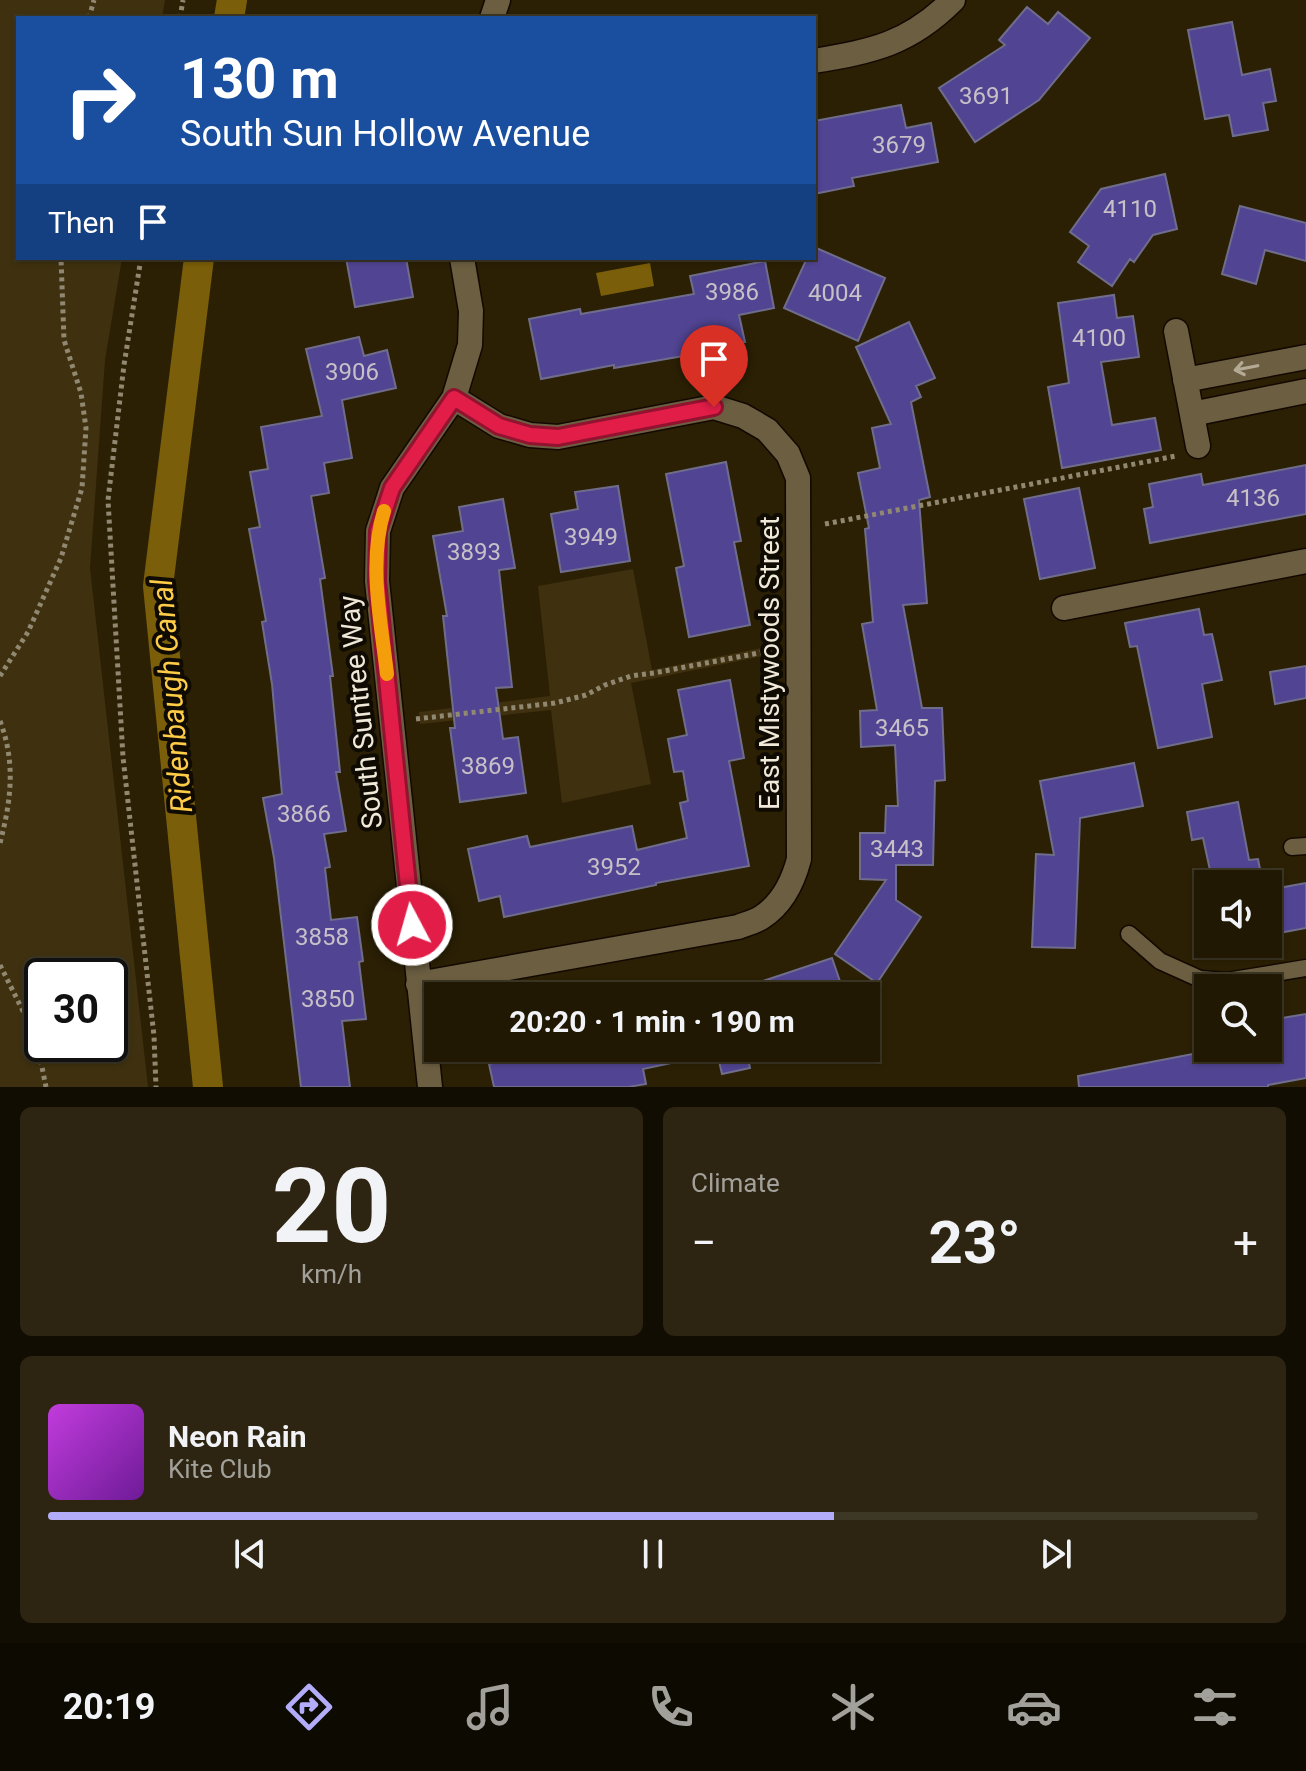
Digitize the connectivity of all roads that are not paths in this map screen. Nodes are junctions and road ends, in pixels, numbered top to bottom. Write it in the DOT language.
graph roads {
  1 [pos="953,0"];
  2 [pos="816,61"];
  3 [pos="462,260"];
  4 [pos="1176,331"];
  5 [pos="1306,357"];
  6 [pos="1185,380"];
  7 [pos="1306,391"];
  8 [pos="454,398"];
  9 [pos="1192,414"];
  10 [pos="1194,450"];
  11 [pos="1306,561"];
  12 [pos="1064,608"];
  13 [pos="1129,934"];
  14 [pos="1306,968"];
  15 [pos="418,984"];
  16 [pos="430,1087"];
  1 -- 2 [label="street"];
  3 -- 8 [label="street, South Suntree Way"];
  4 -- 6 [label="street"];
  5 -- 6 [label="street, one-way"];
  6 -- 9 [label="street"];
  7 -- 9 [label="street"];
  8 -- 15 [label="street, South Suntree Way"];
  8 -- 15 [label="street, East Mistywoods Street"];
  9 -- 10 [label="street"];
  11 -- 12 [label="street"];
  13 -- 14 [label="lane"];
  15 -- 16 [label="street, South Suntree Way"];
}
